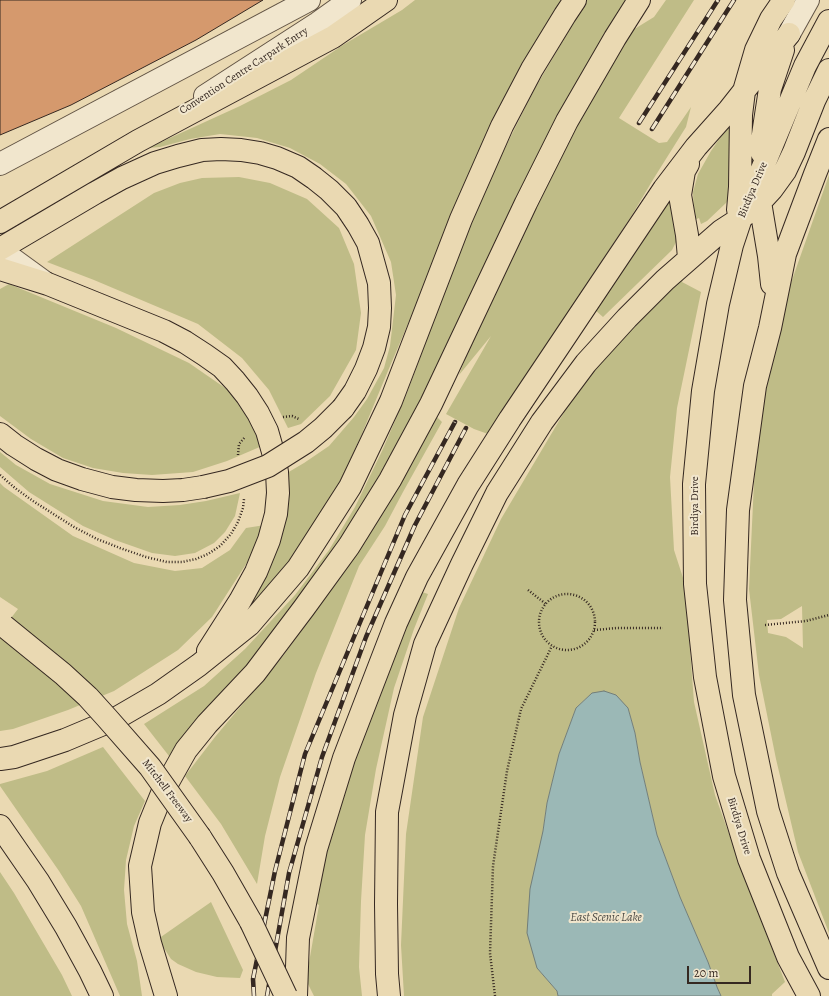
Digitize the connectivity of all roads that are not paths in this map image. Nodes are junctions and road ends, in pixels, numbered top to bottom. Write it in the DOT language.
graph roads {
  1 [pos="309,0"];
  2 [pos="350,0"];
  3 [pos="386,0"];
  4 [pos="575,0"];
  5 [pos="639,0"];
  6 [pos="784,0"];
  7 [pos="808,0"];
  8 [pos="829,21"];
  9 [pos="789,34"];
  10 [pos="829,70"];
  11 [pos="744,91"];
  12 [pos="829,139"];
  13 [pos="138,141"];
  14 [pos="696,147"];
  15 [pos="0,164"];
  16 [pos="760,174"];
  17 [pos="760,202"];
  18 [pos="58,215"];
  19 [pos="739,219"];
  20 [pos="0,222"];
  21 [pos="0,239"];
  22 [pos="0,249"];
  23 [pos="689,258"];
  24 [pos="0,269"];
  25 [pos="48,284"];
  26 [pos="770,328"];
  27 [pos="0,434"];
  28 [pos="2,624"];
  29 [pos="199,666"];
  30 [pos="0,759"];
  31 [pos="0,826"];
  32 [pos="829,968"];
  33 [pos="102,996"];
  34 [pos="166,996"];
  35 [pos="286,996"];
  36 [pos="296,996"];
  37 [pos="389,996"];
  38 [pos="809,996"];
  1 -- 15 [label="lane"];
  2 -- 13 [label="lane, Convention Centre Carpark Entry"];
  3 -- 13 [label="highway"];
  4 -- 29 [label="highway"];
  5 -- 34 [label="highway"];
  6 -- 11 [label="highway"];
  7 -- 9 [label="lane"];
  8 -- 16 [label="highway, Birdiya Drive"];
  9 -- 11 [label="highway"];
  9 -- 16 [label="highway"];
  10 -- 17 [label="highway"];
  11 -- 14 [label="highway"];
  11 -- 19 [label="highway"];
  12 -- 26 [label="highway"];
  13 -- 20 [label="highway"];
  14 -- 23 [label="highway"];
  14 -- 36 [label="highway"];
  16 -- 17 [label="highway"];
  16 -- 19 [label="highway, Birdiya Drive"];
  17 -- 19 [label="highway"];
  17 -- 26 [label="highway"];
  18 -- 21 [label="highway"];
  18 -- 22 [label="highway"];
  18 -- 27 [label="highway, bridge"];
  19 -- 23 [label="highway"];
  19 -- 38 [label="highway, Birdiya Drive"];
  22 -- 25 [label="lane"];
  23 -- 37 [label="highway"];
  24 -- 25 [label="highway"];
  25 -- 29 [label="highway"];
  26 -- 32 [label="highway"];
  28 -- 35 [label="highway, Mitchell Freeway, bridge"];
  29 -- 30 [label="highway"];
  31 -- 33 [label="highway"];
}
